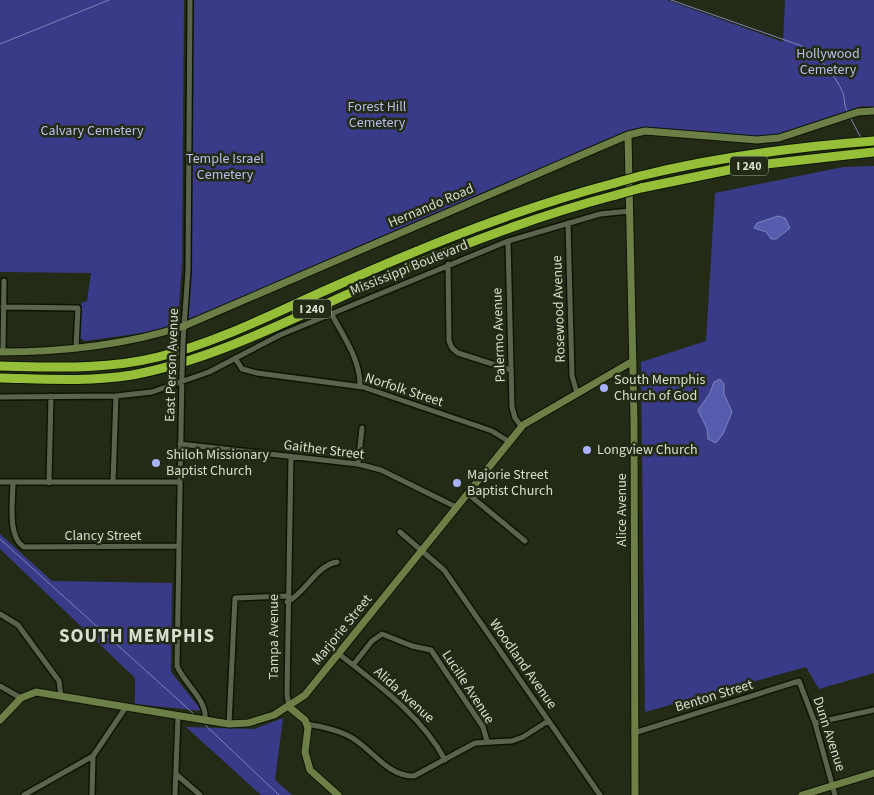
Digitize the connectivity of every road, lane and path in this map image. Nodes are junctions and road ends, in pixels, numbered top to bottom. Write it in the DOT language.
graph roads {
  1 [pos="190,0"];
  2 [pos="874,111"];
  3 [pos="628,135"];
  4 [pos="874,140"];
  5 [pos="874,152"];
  6 [pos="630,211"];
  7 [pos="568,223"];
  8 [pos="508,241"];
  9 [pos="448,264"];
  10 [pos="4,281"];
  11 [pos="4,307"];
  12 [pos="331,313"];
  13 [pos="184,326"];
  14 [pos="76,347"];
  15 [pos="2,352"];
  16 [pos="235,358"];
  17 [pos="633,361"];
  18 [pos="0,366"];
  19 [pos="511,370"];
  20 [pos="0,378"];
  21 [pos="181,382"];
  22 [pos="360,386"];
  23 [pos="577,393"];
  24 [pos="51,396"];
  25 [pos="116,396"];
  26 [pos="0,397"];
  27 [pos="522,426"];
  28 [pos="362,428"];
  29 [pos="508,441"];
  30 [pos="180,444"];
  31 [pos="290,456"];
  32 [pos="358,464"];
  33 [pos="0,482"];
  34 [pos="113,482"];
  35 [pos="179,482"];
  36 [pos="13,483"];
  37 [pos="49,483"];
  38 [pos="467,493"];
  39 [pos="456,507"];
  40 [pos="400,532"];
  41 [pos="525,541"];
  42 [pos="178,546"];
  43 [pos="422,550"];
  44 [pos="336,562"];
  45 [pos="287,599"];
  46 [pos="0,614"];
  47 [pos="339,654"];
  48 [pos="353,665"];
  49 [pos="799,681"];
  50 [pos="0,686"];
  51 [pos="61,696"];
  52 [pos="22,698"];
  53 [pos="126,707"];
  54 [pos="289,707"];
  55 [pos="874,710"];
  56 [pos="178,717"];
  57 [pos="0,720"];
  58 [pos="205,721"];
  59 [pos="548,721"];
  60 [pos="814,723"];
  61 [pos="229,724"];
  62 [pos="306,724"];
  63 [pos="634,733"];
  64 [pos="487,741"];
  65 [pos="93,756"];
  66 [pos="445,760"];
  67 [pos="874,773"];
  68 [pos="176,774"];
  69 [pos="833,786"];
  70 [pos="24,795"];
  71 [pos="92,795"];
  72 [pos="175,795"];
  73 [pos="200,795"];
  74 [pos="338,795"];
  75 [pos="600,795"];
  76 [pos="634,795"];
  77 [pos="802,795"];
  78 [pos="835,795"];
  1 -- 13 [label="street, East Person Avenue"];
  2 -- 3 [label="street, Hernando Road"];
  3 -- 6 [label="street, Alice Avenue"];
  3 -- 13 [label="street, Hernando Road"];
  4 -- 18 [label="highway, I 240, bridge"];
  5 -- 20 [label="highway, I 240, bridge"];
  6 -- 7 [label="street, Mississippi Boulevard"];
  6 -- 17 [label="street, Alice Avenue"];
  7 -- 8 [label="street, Mississippi Boulevard"];
  7 -- 23 [label="street, Rosewood Avenue"];
  8 -- 9 [label="street, Mississippi Boulevard"];
  8 -- 19 [label="street, Palermo Avenue"];
  9 -- 12 [label="street, Mississippi Boulevard"];
  9 -- 19 [label="street"];
  10 -- 11 [label="street"];
  11 -- 14 [label="street"];
  11 -- 15 [label="street"];
  12 -- 16 [label="street, Mississippi Boulevard"];
  12 -- 22 [label="street"];
  13 -- 14 [label="street, Hernando Road"];
  13 -- 21 [label="street, East Person Avenue, bridge"];
  14 -- 15 [label="street, Hernando Road"];
  16 -- 21 [label="street, Mississippi Boulevard"];
  16 -- 22 [label="street, Norfolk Street"];
  17 -- 23 [label="street, Marjorie Street"];
  17 -- 63 [label="street, Alice Avenue"];
  19 -- 27 [label="street, Palermo Avenue"];
  21 -- 25 [label="street, Mississippi Boulevard"];
  21 -- 30 [label="street, East Person Avenue"];
  22 -- 29 [label="street, Norfolk Street"];
  23 -- 27 [label="street, Marjorie Street"];
  24 -- 25 [label="street, Mississippi Boulevard"];
  24 -- 26 [label="street, Mississippi Boulevard"];
  24 -- 37 [label="street"];
  25 -- 34 [label="street"];
  27 -- 29 [label="street, Marjorie Street"];
  28 -- 32 [label="street"];
  29 -- 38 [label="street, Marjorie Street"];
  30 -- 31 [label="street, Gaither Street"];
  30 -- 35 [label="street, East Person Avenue"];
  31 -- 32 [label="street, Gaither Street"];
  31 -- 45 [label="street, Tampa Avenue"];
  32 -- 39 [label="street, Gaither Street"];
  33 -- 36 [label="street"];
  34 -- 35 [label="street"];
  34 -- 37 [label="street"];
  35 -- 42 [label="street, East Person Avenue"];
  36 -- 37 [label="street"];
  36 -- 42 [label="street, Clancy Street"];
  38 -- 39 [label="street, Marjorie Street"];
  38 -- 41 [label="street"];
  39 -- 43 [label="street, Marjorie Street"];
  40 -- 43 [label="street, Woodland Avenue"];
  42 -- 58 [label="street, East Person Avenue"];
  43 -- 47 [label="street, Marjorie Street"];
  43 -- 59 [label="street, Woodland Avenue"];
  44 -- 45 [label="street"];
  45 -- 54 [label="street, Tampa Avenue"];
  45 -- 61 [label="street"];
  46 -- 51 [label="street"];
  47 -- 48 [label="street, Alida Avenue"];
  47 -- 54 [label="street, Marjorie Street"];
  48 -- 64 [label="street, Lucille Avenue"];
  48 -- 66 [label="street, Alida Avenue"];
  49 -- 60 [label="street, Dunn Avenue"];
  49 -- 63 [label="street, Benton Street"];
  50 -- 52 [label="street"];
  51 -- 52 [label="street, Marjorie Street"];
  51 -- 53 [label="street, Marjorie Street"];
  52 -- 57 [label="street"];
  53 -- 56 [label="street, Marjorie Street"];
  53 -- 65 [label="street"];
  54 -- 61 [label="street, Marjorie Street"];
  54 -- 62 [label="street"];
  55 -- 60 [label="street"];
  56 -- 58 [label="street, Marjorie Street"];
  56 -- 68 [label="street"];
  58 -- 61 [label="street, Marjorie Street"];
  59 -- 64 [label="street"];
  59 -- 75 [label="street, Woodland Avenue"];
  60 -- 69 [label="street, Dunn Avenue"];
  62 -- 66 [label="street"];
  62 -- 74 [label="street"];
  63 -- 76 [label="street, Alice Avenue"];
  64 -- 66 [label="street"];
  65 -- 70 [label="street"];
  65 -- 71 [label="street"];
  67 -- 69 [label="street"];
  68 -- 72 [label="street"];
  68 -- 73 [label="street"];
  69 -- 77 [label="street"];
  69 -- 78 [label="street, Dunn Avenue"];
}
